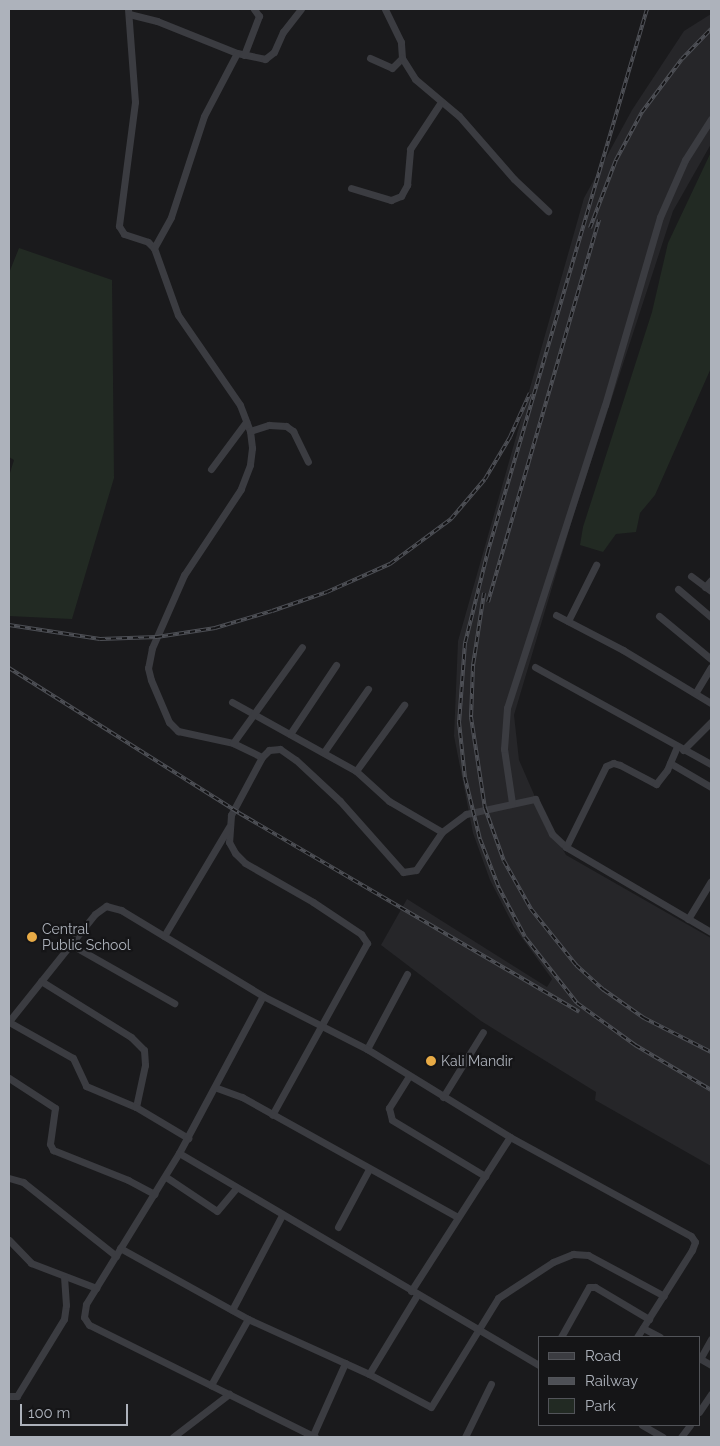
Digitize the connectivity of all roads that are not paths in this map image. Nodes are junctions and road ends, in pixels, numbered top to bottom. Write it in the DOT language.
graph roads {
  1 [pos="301,9"];
  2 [pos="385,9"];
  3 [pos="257,10"];
  4 [pos="128,11"];
  5 [pos="241,54"];
  6 [pos="370,58"];
  7 [pos="402,58"];
  8 [pos="441,102"];
  9 [pos="711,119"];
  10 [pos="351,188"];
  11 [pos="548,211"];
  12 [pos="154,248"];
  13 [pos="246,422"];
  14 [pos="250,431"];
  15 [pos="308,462"];
  16 [pos="211,469"];
  17 [pos="596,565"];
  18 [pos="691,576"];
  19 [pos="711,580"];
  20 [pos="678,589"];
  21 [pos="708,589"];
  22 [pos="556,615"];
  23 [pos="659,616"];
  24 [pos="711,617"];
  25 [pos="568,621"];
  26 [pos="302,647"];
  27 [pos="711,659"];
  28 [pos="336,665"];
  29 [pos="535,667"];
  30 [pos="711,667"];
  31 [pos="368,689"];
  32 [pos="696,692"];
  33 [pos="232,702"];
  34 [pos="711,703"];
  35 [pos="404,705"];
  36 [pos="255,714"];
  37 [pos="711,722"];
  38 [pos="290,734"];
  39 [pos="234,743"];
  40 [pos="680,748"];
  41 [pos="324,752"];
  42 [pos="262,757"];
  43 [pos="670,764"];
  44 [pos="711,764"];
  45 [pos="356,771"];
  46 [pos="711,787"];
  47 [pos="512,803"];
  48 [pos="229,827"];
  49 [pos="442,832"];
  50 [pos="566,847"];
  51 [pos="711,881"];
  52 [pos="688,919"];
  53 [pos="711,932"];
  54 [pos="164,936"];
  55 [pos="70,944"];
  56 [pos="407,974"];
  57 [pos="41,981"];
  58 [pos="263,996"];
  59 [pos="174,1003"];
  60 [pos="9,1021"];
  61 [pos="323,1025"];
  62 [pos="482,1032"];
  63 [pos="367,1049"];
  64 [pos="409,1076"];
  65 [pos="9,1078"];
  66 [pos="217,1088"];
  67 [pos="443,1097"];
  68 [pos="136,1107"];
  69 [pos="272,1115"];
  70 [pos="510,1137"];
  71 [pos="188,1138"];
  72 [pos="179,1153"];
  73 [pos="369,1169"];
  74 [pos="485,1176"];
  75 [pos="166,1177"];
  76 [pos="9,1178"];
  77 [pos="236,1188"];
  78 [pos="154,1194"];
  79 [pos="282,1215"];
  80 [pos="458,1217"];
  81 [pos="338,1227"];
  82 [pos="9,1240"];
  83 [pos="120,1248"];
  84 [pos="115,1254"];
  85 [pos="64,1278"];
  86 [pos="90,1286"];
  87 [pos="414,1293"];
  88 [pos="664,1296"];
  89 [pos="232,1310"];
  90 [pos="248,1319"];
  91 [pos="649,1319"];
  92 [pos="643,1328"];
  93 [pos="477,1330"];
  94 [pos="562,1336"];
  95 [pos="638,1336"];
  96 [pos="658,1336"];
  97 [pos="711,1339"];
  98 [pos="700,1357"];
  99 [pos="700,1360"];
  100 [pos="345,1363"];
  101 [pos="538,1364"];
  102 [pos="711,1366"];
  103 [pos="369,1374"];
  104 [pos="491,1384"];
  105 [pos="211,1385"];
  106 [pos="229,1394"];
  107 [pos="711,1394"];
  108 [pos="9,1396"];
  109 [pos="700,1410"];
  110 [pos="644,1426"];
  111 [pos="689,1426"];
  112 [pos="314,1436"];
  113 [pos="173,1437"];
  114 [pos="465,1437"];
  115 [pos="663,1437"];
  116 [pos="681,1437"];
  1 -- 5 [label="street"];
  2 -- 7 [label="street"];
  3 -- 5 [label="street"];
  4 -- 5 [label="street"];
  4 -- 12 [label="street"];
  5 -- 12 [label="street"];
  6 -- 7 [label="street"];
  7 -- 8 [label="street"];
  8 -- 10 [label="street"];
  8 -- 11 [label="street"];
  9 -- 47 [label="street"];
  12 -- 13 [label="street"];
  13 -- 14 [label="street"];
  13 -- 16 [label="street"];
  14 -- 15 [label="street"];
  14 -- 39 [label="street"];
  17 -- 25 [label="street"];
  18 -- 21 [label="street"];
  19 -- 21 [label="street"];
  20 -- 24 [label="street"];
  22 -- 25 [label="street"];
  23 -- 27 [label="street"];
  25 -- 32 [label="street"];
  26 -- 36 [label="street"];
  28 -- 38 [label="street"];
  29 -- 40 [label="street"];
  30 -- 32 [label="street"];
  31 -- 41 [label="street"];
  32 -- 34 [label="street"];
  33 -- 36 [label="street"];
  35 -- 45 [label="street"];
  36 -- 38 [label="street"];
  36 -- 39 [label="street"];
  37 -- 40 [label="street"];
  38 -- 41 [label="street"];
  39 -- 42 [label="street"];
  40 -- 43 [label="street"];
  40 -- 44 [label="street"];
  41 -- 45 [label="street"];
  42 -- 48 [label="street"];
  42 -- 49 [label="street"];
  43 -- 46 [label="street"];
  43 -- 50 [label="street"];
  45 -- 49 [label="street"];
  47 -- 49 [label="street"];
  47 -- 50 [label="street"];
  48 -- 54 [label="street"];
  48 -- 61 [label="street"];
  50 -- 52 [label="street"];
  51 -- 52 [label="street"];
  52 -- 53 [label="street"];
  54 -- 55 [label="street"];
  54 -- 58 [label="street"];
  55 -- 57 [label="street"];
  55 -- 59 [label="street"];
  56 -- 63 [label="street"];
  57 -- 60 [label="street"];
  57 -- 68 [label="street"];
  58 -- 61 [label="street"];
  58 -- 66 [label="street"];
  60 -- 68 [label="street"];
  61 -- 63 [label="street"];
  61 -- 69 [label="street"];
  62 -- 67 [label="street"];
  63 -- 64 [label="street"];
  64 -- 67 [label="street"];
  64 -- 74 [label="street"];
  65 -- 78 [label="street"];
  66 -- 69 [label="street"];
  66 -- 71 [label="street"];
  67 -- 70 [label="street"];
  68 -- 71 [label="street"];
  69 -- 73 [label="street"];
  70 -- 74 [label="street"];
  70 -- 88 [label="street"];
  71 -- 72 [label="street"];
  72 -- 75 [label="street"];
  72 -- 77 [label="street"];
  73 -- 80 [label="street"];
  73 -- 81 [label="street"];
  74 -- 80 [label="street"];
  75 -- 77 [label="street"];
  75 -- 78 [label="street"];
  76 -- 84 [label="street"];
  77 -- 79 [label="street"];
  78 -- 83 [label="street"];
  79 -- 87 [label="street"];
  79 -- 89 [label="street"];
  80 -- 87 [label="street"];
  82 -- 85 [label="street"];
  83 -- 84 [label="street"];
  83 -- 89 [label="street"];
  84 -- 86 [label="street"];
  85 -- 86 [label="street"];
  85 -- 108 [label="street"];
  86 -- 105 [label="street"];
  87 -- 93 [label="street"];
  87 -- 103 [label="street"];
  88 -- 91 [label="street"];
  88 -- 93 [label="street"];
  89 -- 90 [label="street"];
  90 -- 100 [label="street"];
  90 -- 105 [label="street"];
  91 -- 92 [label="street"];
  91 -- 94 [label="street"];
  92 -- 95 [label="street"];
  92 -- 96 [label="street"];
  93 -- 101 [label="street"];
  93 -- 103 [label="street"];
  97 -- 98 [label="street"];
  99 -- 102 [label="street"];
  100 -- 103 [label="street"];
  100 -- 112 [label="street"];
  104 -- 114 [label="street"];
  105 -- 106 [label="street"];
  106 -- 112 [label="street"];
  106 -- 113 [label="street"];
  107 -- 109 [label="street"];
  110 -- 115 [label="street"];
  111 -- 116 [label="street"];
}
